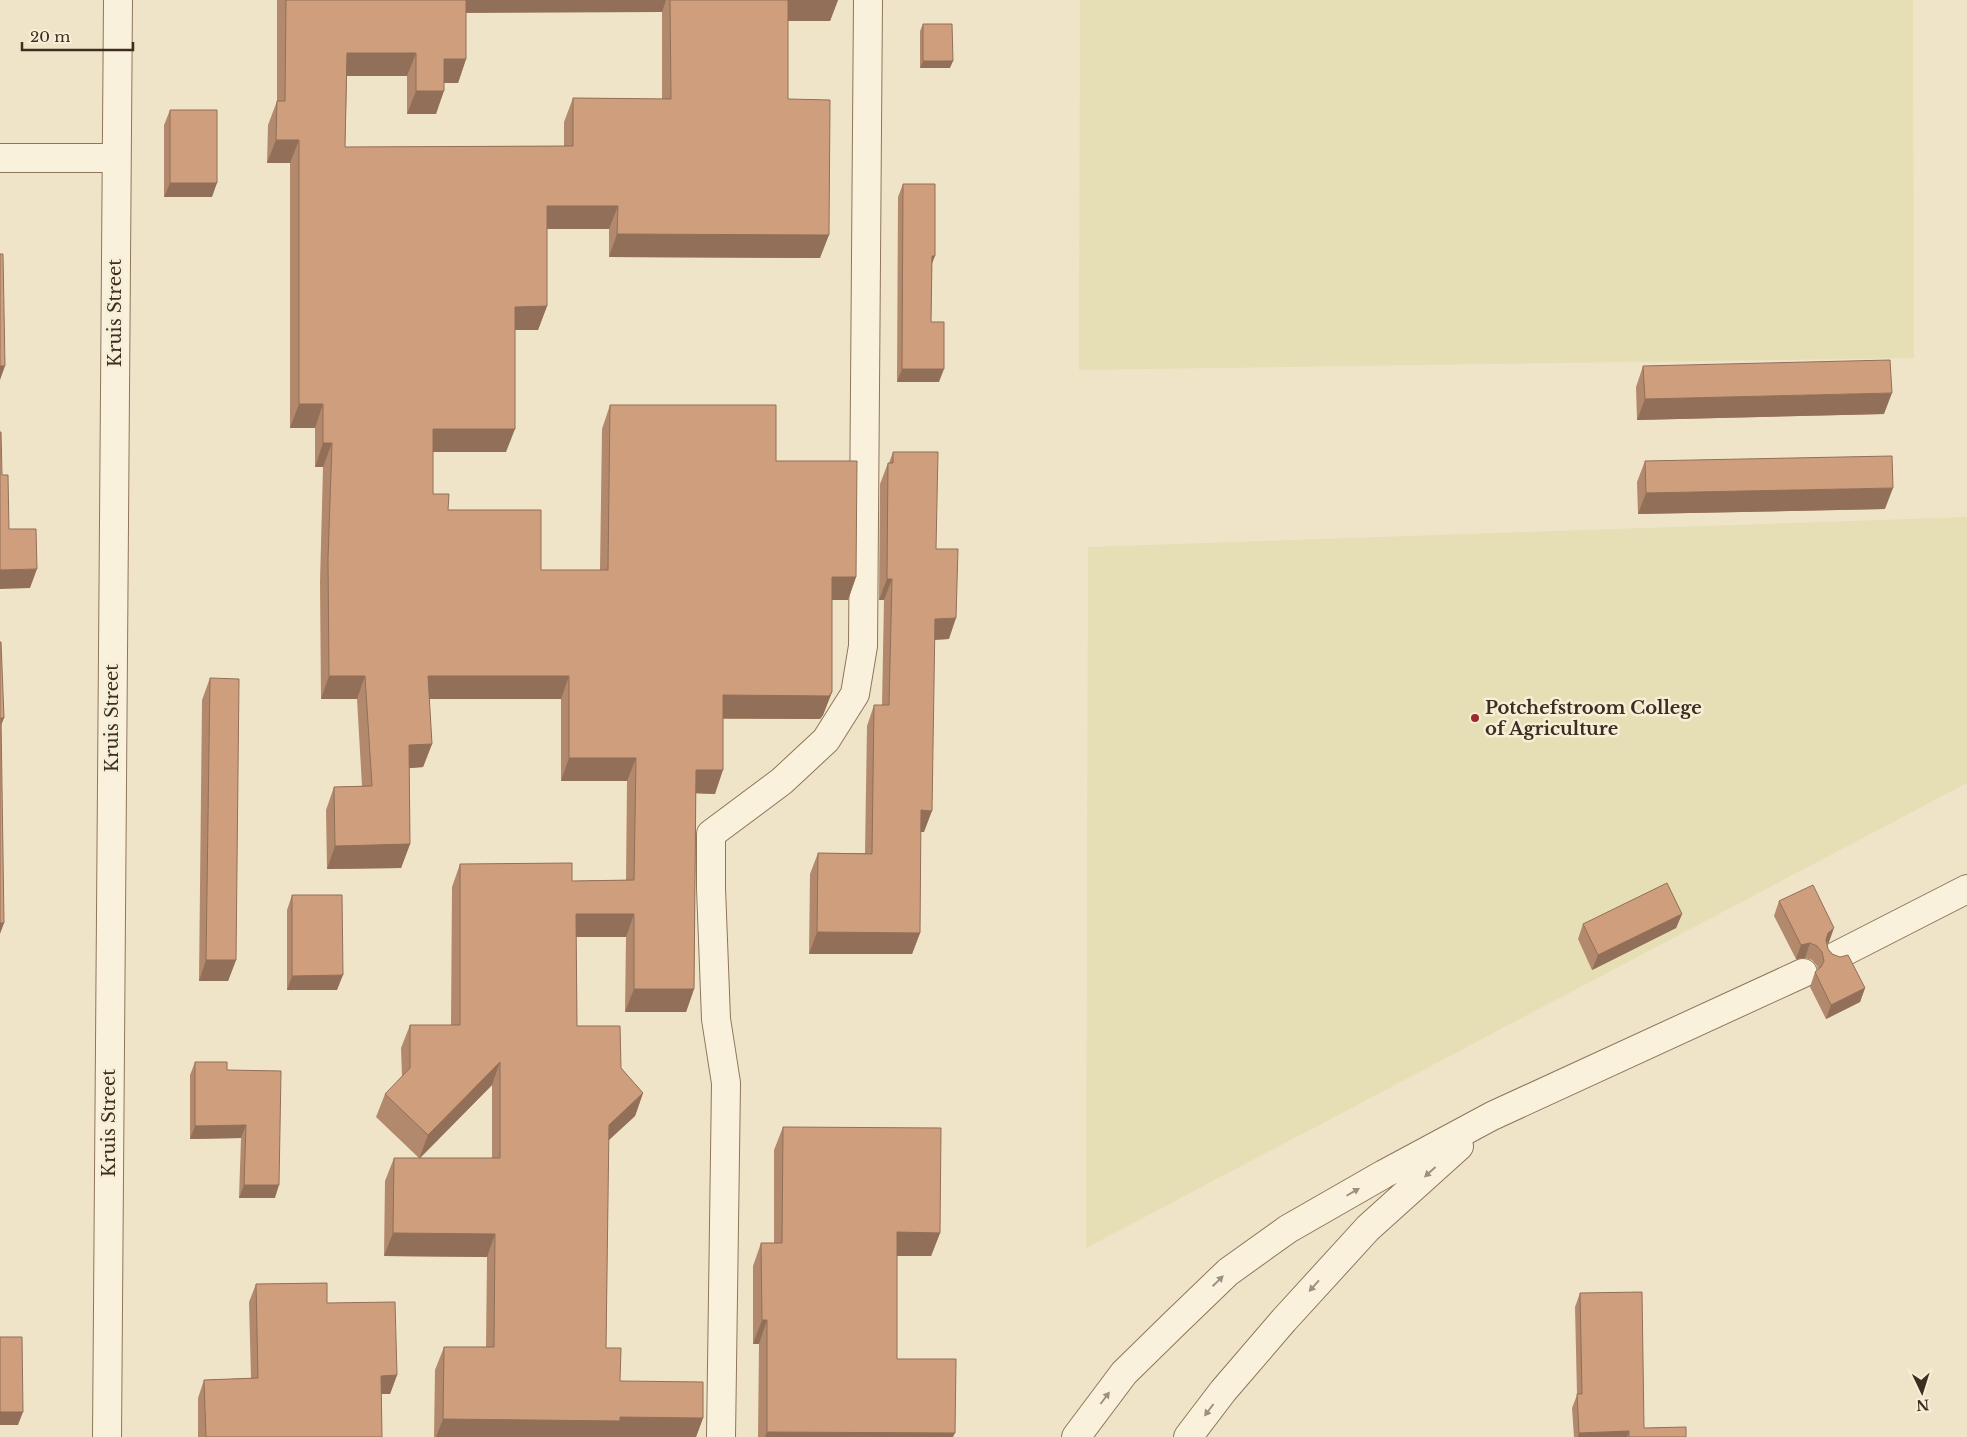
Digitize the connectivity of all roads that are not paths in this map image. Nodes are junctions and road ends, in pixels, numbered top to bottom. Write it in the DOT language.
graph roads {
  1 [pos="118,0"];
  2 [pos="868,0"];
  3 [pos="0,158"];
  4 [pos="116,158"];
  5 [pos="1967,889"];
  6 [pos="1836,956"];
  7 [pos="1803,973"];
  8 [pos="1492,1116"];
  9 [pos="107,1437"];
  10 [pos="721,1437"];
  11 [pos="1076,1437"];
  12 [pos="1188,1437"];
  1 -- 4 [label="street, Kruis Street"];
  2 -- 10 [label="street"];
  3 -- 4 [label="street"];
  4 -- 9 [label="street, Kruis Street"];
  5 -- 6 [label="street"];
  7 -- 8 [label="street"];
  11 -- 8 [label="street, one-way"];
  8 -- 12 [label="street, one-way"];
}
